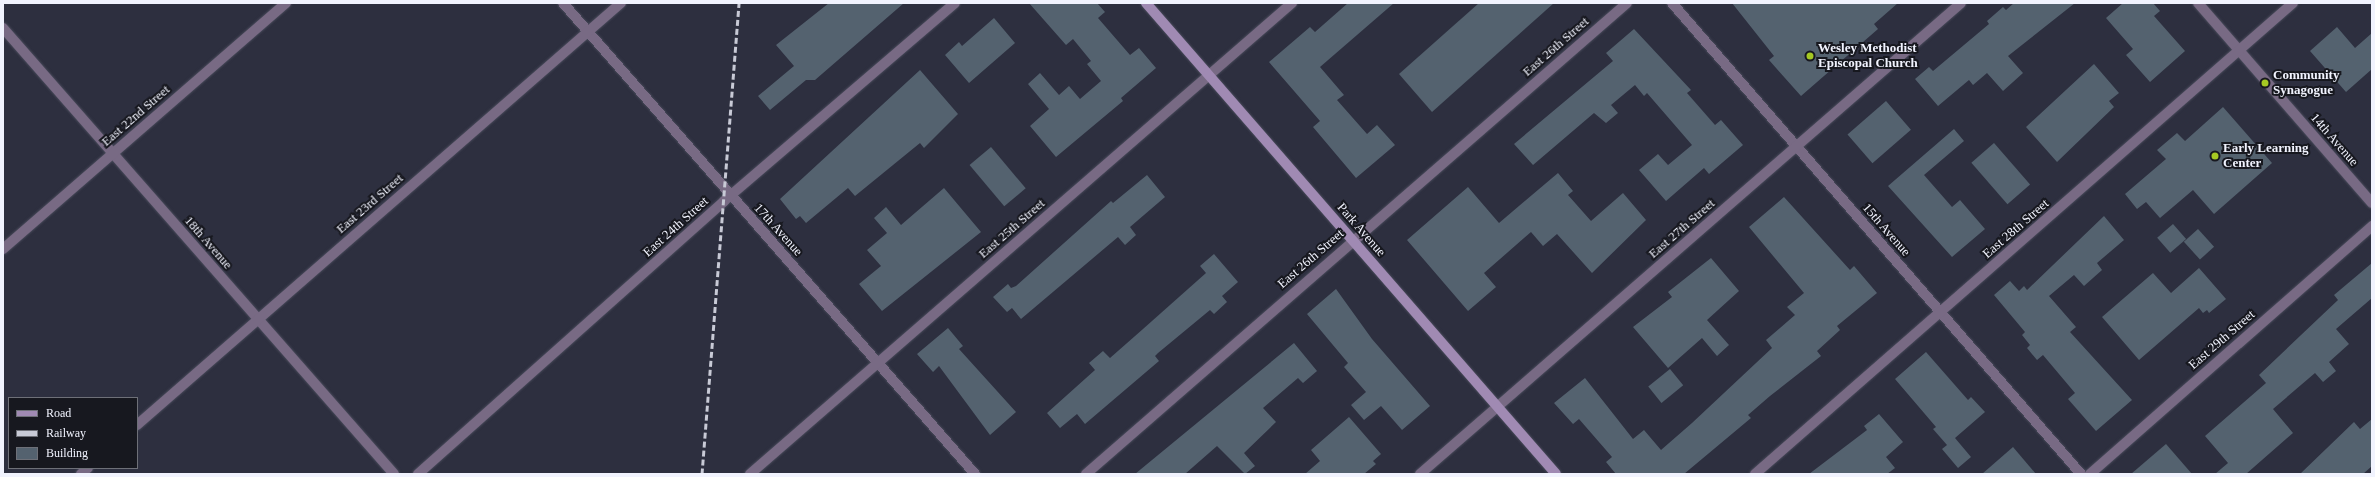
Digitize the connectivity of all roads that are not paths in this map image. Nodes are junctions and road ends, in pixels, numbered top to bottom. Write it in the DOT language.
graph roads {
  1 [pos="286,3"];
  2 [pos="563,3"];
  3 [pos="620,3"];
  4 [pos="955,3"];
  5 [pos="1146,3"];
  6 [pos="1292,3"];
  7 [pos="1627,3"];
  8 [pos="1672,3"];
  9 [pos="1961,3"];
  10 [pos="2198,3"];
  11 [pos="2293,3"];
  12 [pos="3,28"];
  13 [pos="588,32"];
  14 [pos="2239,50"];
  15 [pos="1209,75"];
  16 [pos="1796,146"];
  17 [pos="112,154"];
  18 [pos="730,196"];
  19 [pos="2372,203"];
  20 [pos="2372,226"];
  21 [pos="1353,240"];
  22 [pos="3,249"];
  23 [pos="1941,312"];
  24 [pos="257,319"];
  25 [pos="878,363"];
  26 [pos="1497,406"];
  27 [pos="138,424"];
  28 [pos="394,474"];
  29 [pos="418,474"];
  30 [pos="750,474"];
  31 [pos="975,474"];
  32 [pos="1086,474"];
  33 [pos="1420,474"];
  34 [pos="1556,474"];
  35 [pos="1755,474"];
  36 [pos="2081,474"];
  37 [pos="2090,474"];
  1 -- 17 [label="street, East 22nd Street"];
  2 -- 13 [label="street, 17th Avenue"];
  3 -- 13 [label="street, East 23rd Street"];
  4 -- 18 [label="street, East 24th Street"];
  5 -- 15 [label="street, Park Avenue"];
  6 -- 15 [label="street, East 25th Street"];
  7 -- 21 [label="street, East 26th Street"];
  8 -- 16 [label="street, 15th Avenue"];
  9 -- 16 [label="street, East 27th Street"];
  10 -- 14 [label="street, 14th Avenue"];
  11 -- 14 [label="street, East 28th Street"];
  12 -- 17 [label="street, 18th Avenue"];
  13 -- 18 [label="street, 17th Avenue"];
  13 -- 24 [label="street, East 23rd Street"];
  14 -- 19 [label="street, 14th Avenue"];
  14 -- 23 [label="street, East 28th Street"];
  15 -- 21 [label="street, Park Avenue"];
  15 -- 25 [label="street, East 25th Street"];
  16 -- 23 [label="street, 15th Avenue"];
  16 -- 26 [label="street, East 27th Street"];
  17 -- 22 [label="street, East 22nd Street"];
  17 -- 24 [label="street, 18th Avenue"];
  18 -- 25 [label="street, 17th Avenue"];
  18 -- 29 [label="street, East 24th Street"];
  20 -- 37 [label="street, East 29th Street"];
  21 -- 26 [label="street, Park Avenue"];
  21 -- 32 [label="street, East 26th Street"];
  23 -- 35 [label="street, East 28th Street"];
  23 -- 36 [label="street, 15th Avenue"];
  24 -- 27 [label="street, East 23rd Street"];
  24 -- 28 [label="street, 18th Avenue"];
  25 -- 30 [label="street, East 25th Street"];
  25 -- 31 [label="street, 17th Avenue"];
  26 -- 33 [label="street, East 27th Street"];
  26 -- 34 [label="street, Park Avenue"];
}
